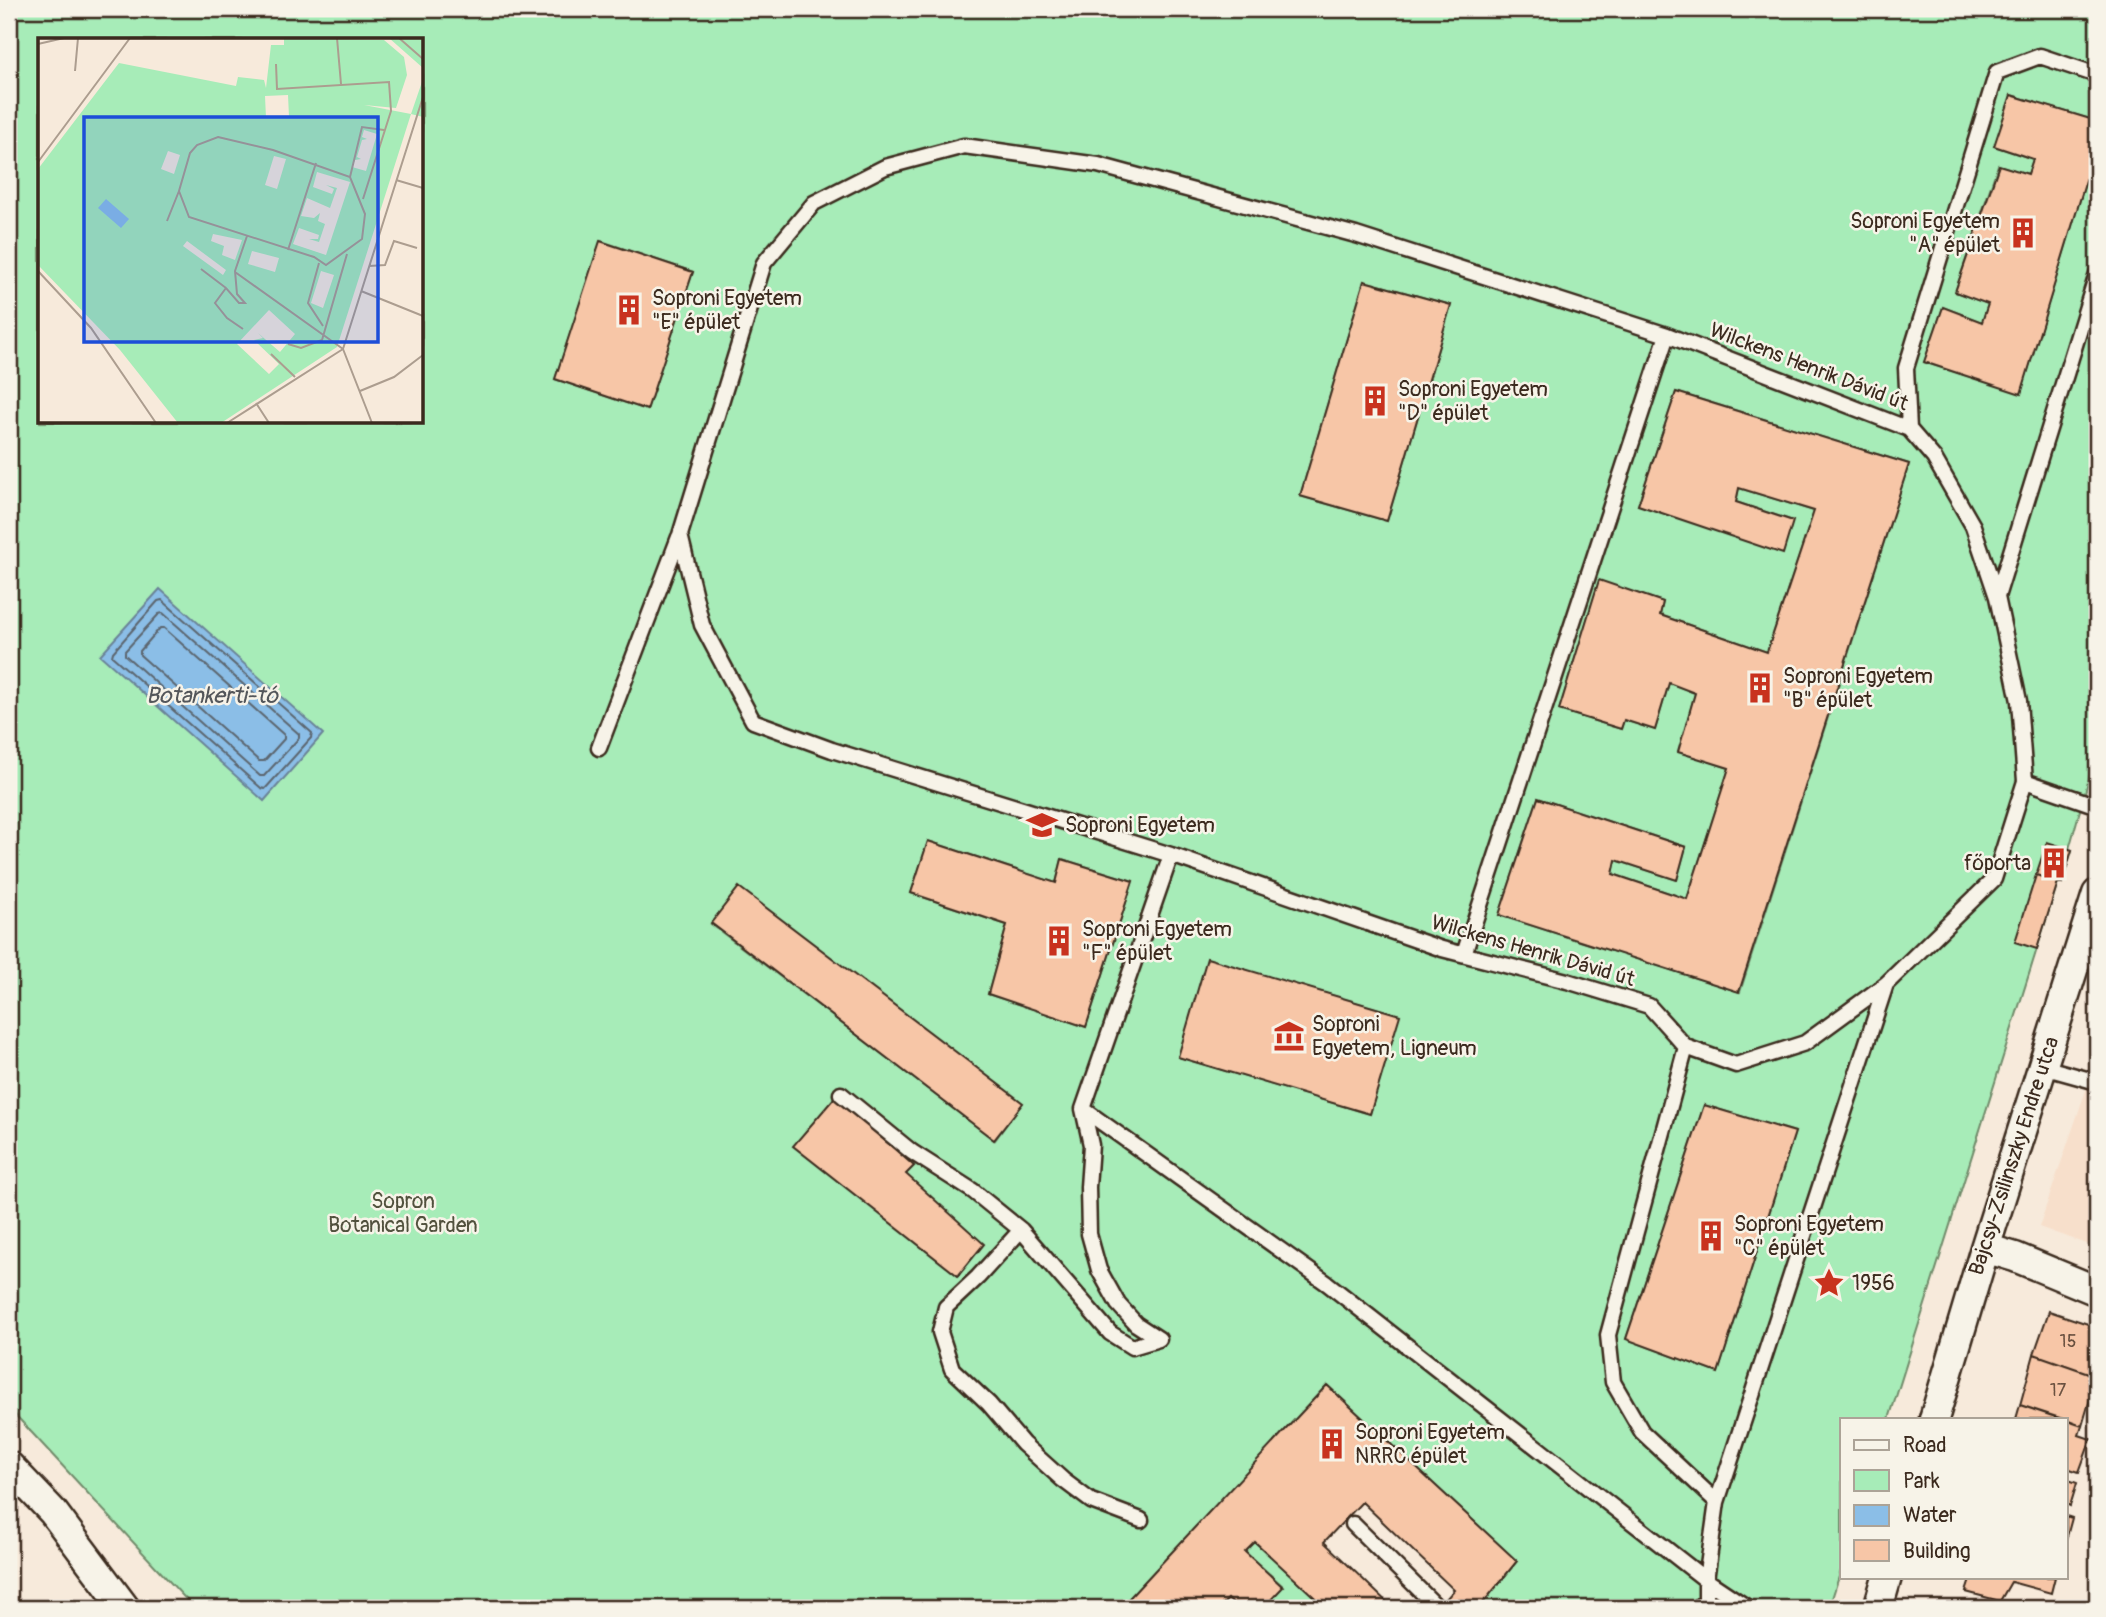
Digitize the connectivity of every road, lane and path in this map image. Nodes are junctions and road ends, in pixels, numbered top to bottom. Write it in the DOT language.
graph roads {
  1 [pos="2097,75"];
  2 [pos="2097,274"];
  3 [pos="1667,335"];
  4 [pos="1909,429"];
  5 [pos="680,535"];
  6 [pos="1997,597"];
  7 [pos="599,748"];
  8 [pos="2025,781"];
  9 [pos="2097,806"];
  10 [pos="1171,855"];
  11 [pos="2097,894"];
  12 [pos="1464,954"];
  13 [pos="1886,984"];
  14 [pos="1686,1047"];
  15 [pos="2043,1067"];
  16 [pos="2097,1082"];
  17 [pos="841,1094"];
  18 [pos="1083,1109"];
  19 [pos="1021,1230"];
  20 [pos="1985,1248"];
  21 [pos="2097,1291"];
  22 [pos="1934,1418"];
  23 [pos="9,1466"];
  24 [pos="1717,1502"];
  25 [pos="1141,1520"];
  26 [pos="1353,1524"];
  27 [pos="1887,1578"];
  28 [pos="1706,1580"];
  29 [pos="125,1608"];
  30 [pos="1438,1608"];
  31 [pos="1698,1608"];
  32 [pos="1748,1608"];
  33 [pos="1878,1608"];
  1 -- 4 [label="lane"];
  2 -- 6 [label="lane"];
  3 -- 4 [label="lane, Wilckens Henrik Dávid út"];
  3 -- 5 [label="lane, Wilckens Henrik Dávid út"];
  3 -- 12 [label="lane"];
  4 -- 6 [label="lane, Wilckens Henrik Dávid út"];
  5 -- 7 [label="lane, Wilckens Henrik Dávid út"];
  5 -- 10 [label="lane, Wilckens Henrik Dávid út"];
  6 -- 8 [label="lane, Wilckens Henrik Dávid út"];
  8 -- 9 [label="lane"];
  8 -- 13 [label="lane, Wilckens Henrik Dávid út"];
  10 -- 12 [label="lane, Wilckens Henrik Dávid út"];
  10 -- 18 [label="lane"];
  11 -- 15 [label="street, Bajcsy-Zsilinszky Endre utca"];
  12 -- 14 [label="lane, Wilckens Henrik Dávid út"];
  13 -- 14 [label="lane, Wilckens Henrik Dávid út"];
  13 -- 24 [label="lane"];
  14 -- 24 [label="lane"];
  15 -- 16 [label="lane"];
  15 -- 20 [label="street, Bajcsy-Zsilinszky Endre utca"];
  17 -- 19 [label="lane"];
  18 -- 19 [label="lane"];
  18 -- 28 [label="lane"];
  19 -- 25 [label="lane"];
  20 -- 21 [label="street"];
  20 -- 22 [label="street, Bajcsy-Zsilinszky Endre utca"];
  23 -- 29 [label="street"];
  24 -- 28 [label="lane"];
  26 -- 30 [label="lane"];
  27 -- 33 [label="street"];
  28 -- 31 [label="lane"];
  28 -- 32 [label="lane"];
}
